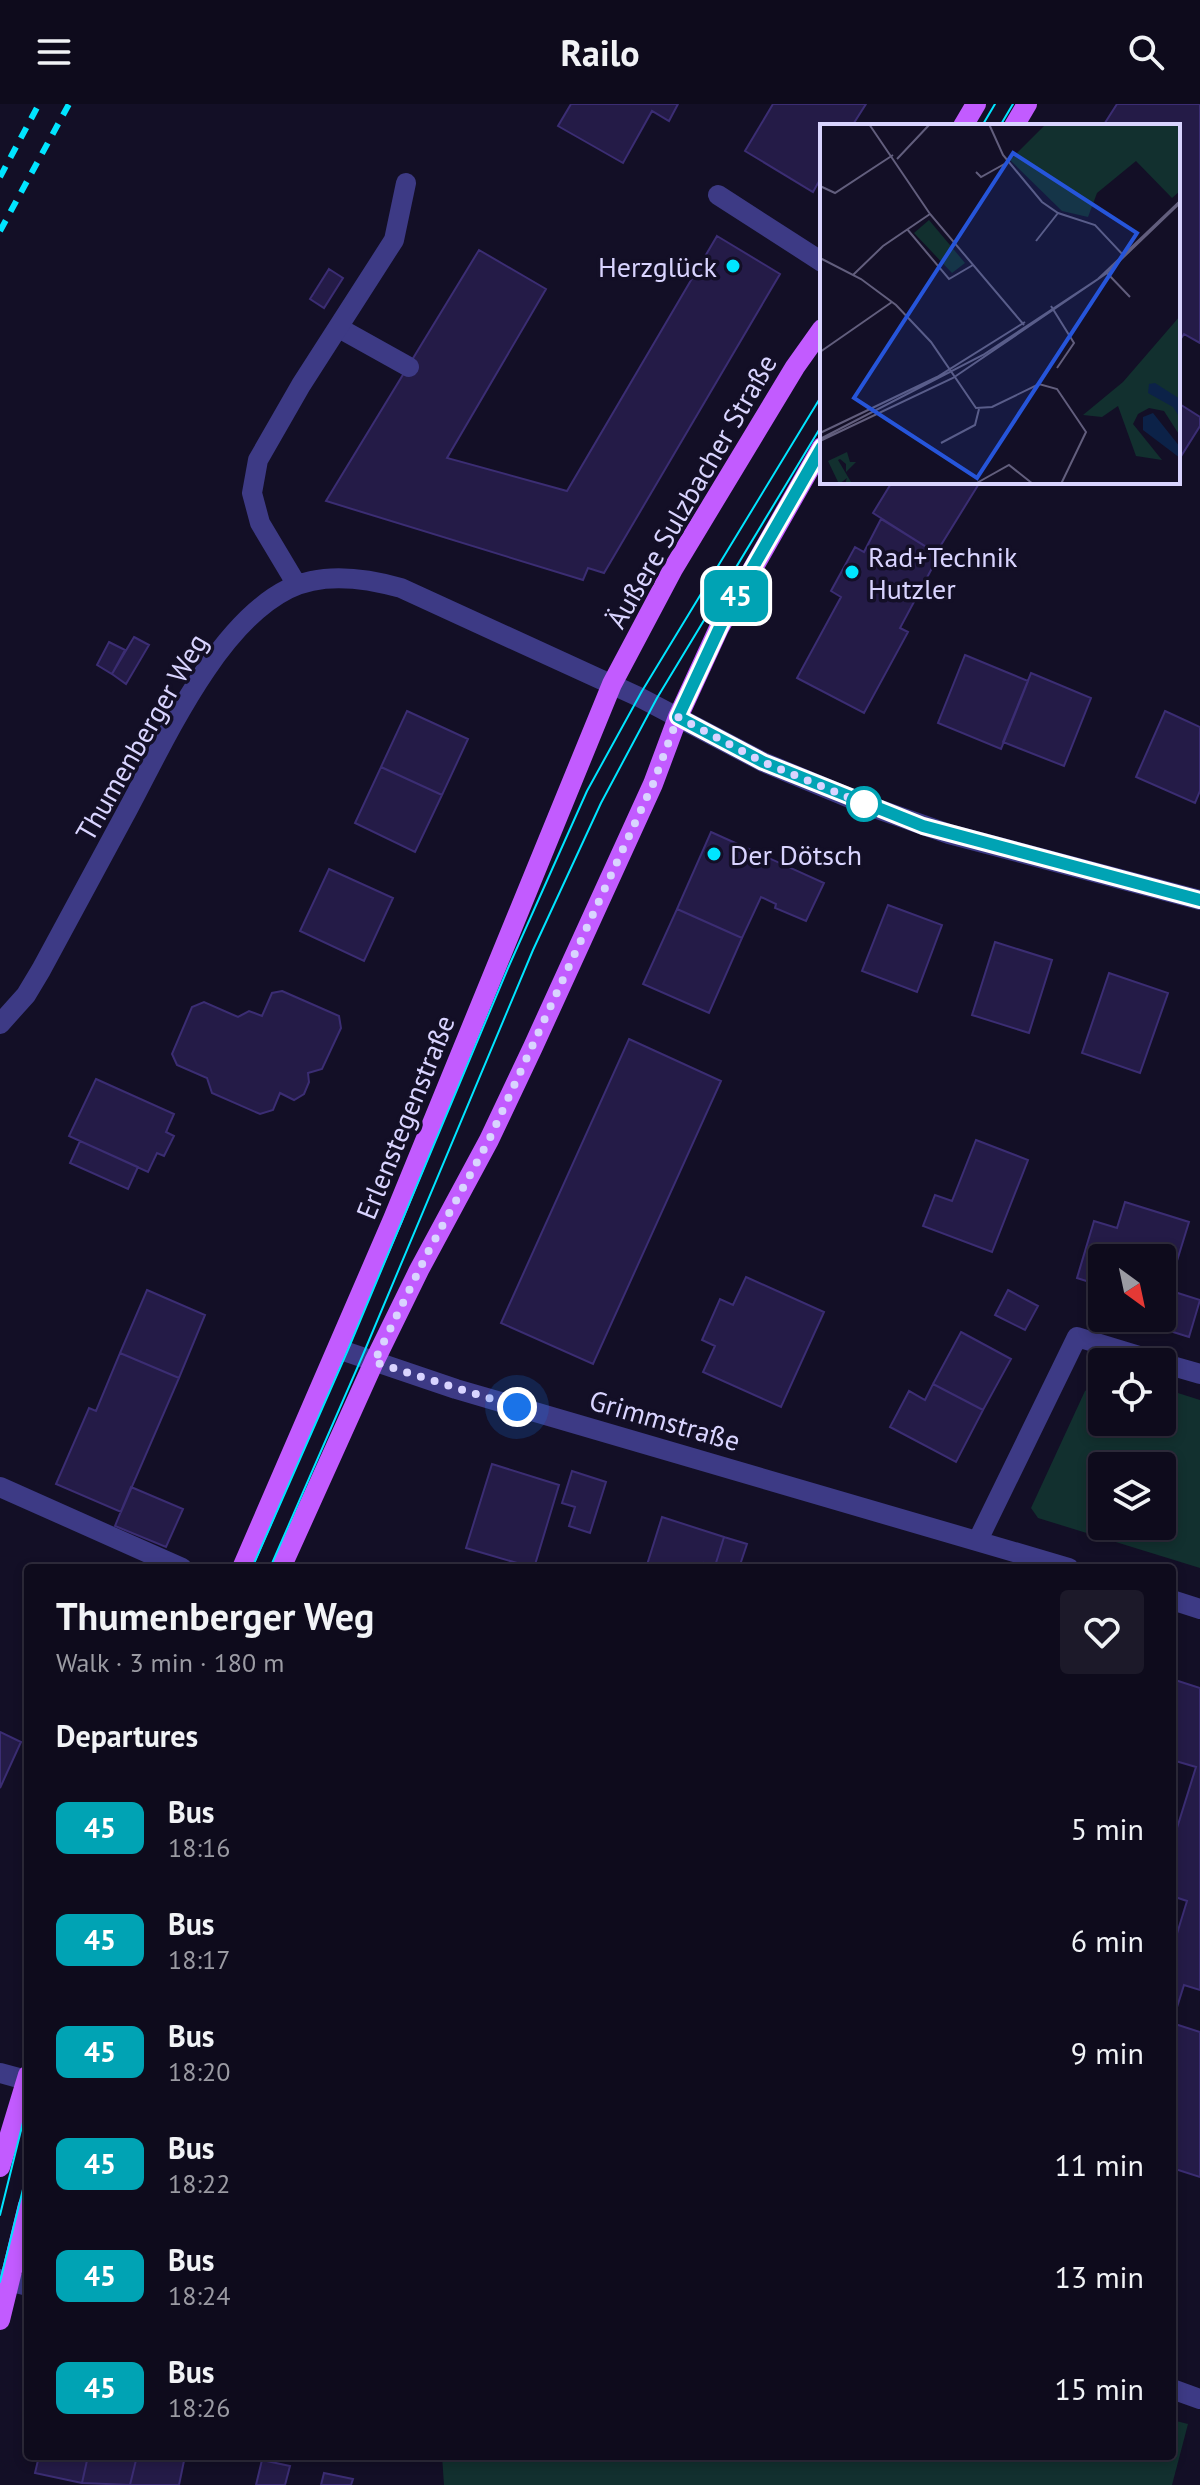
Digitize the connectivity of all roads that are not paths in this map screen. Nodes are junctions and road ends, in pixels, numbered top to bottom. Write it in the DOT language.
graph roads {
  1 [pos="976,104"];
  2 [pos="1027,104"];
  3 [pos="964,124"];
  4 [pos="1015,124"];
  5 [pos="406,183"];
  6 [pos="718,195"];
  7 [pos="820,261"];
  8 [pos="339,328"];
  9 [pos="820,332"];
  10 [pos="409,367"];
  11 [pos="820,450"];
  12 [pos="297,585"];
  13 [pos="612,684"];
  14 [pos="678,717"];
  15 [pos="1200,900"];
  16 [pos="0,1024"];
  17 [pos="1114,1348"];
  18 [pos="338,1349"];
  19 [pos="374,1362"];
  20 [pos="1176,1367"];
  21 [pos="1200,1374"];
  22 [pos="0,1487"];
  23 [pos="978,1540"];
  24 [pos="173,1564"];
  25 [pos="244,1564"];
  26 [pos="283,1564"];
  27 [pos="1056,1564"];
  28 [pos="1176,1601"];
  29 [pos="1200,1609"];
  30 [pos="0,2073"];
  31 [pos="24,2077"];
  32 [pos="24,2087"];
  33 [pos="0,2167"];
  34 [pos="24,2224"];
  35 [pos="12,2282"];
  36 [pos="0,2320"];
  37 [pos="1176,2390"];
  38 [pos="1199,2396"];
  1 -- 3 [label="main road"];
  2 -- 4 [label="main road"];
  5 -- 8 [label="street"];
  6 -- 7 [label="street"];
  8 -- 10 [label="street"];
  8 -- 12 [label="street"];
  9 -- 13 [label="main road, Äußere Sulzbacher Straße"];
  11 -- 14 [label="main road"];
  12 -- 13 [label="street, Thumenberger Weg"];
  12 -- 16 [label="street, Thumenberger Weg"];
  13 -- 14 [label="street, Thumenberger Weg"];
  13 -- 18 [label="main road, Erlenstegenstraße"];
  14 -- 15 [label="street, Thumenberger Weg"];
  14 -- 19 [label="main road"];
  17 -- 23 [label="street"];
  18 -- 19 [label="street, Grimmstraße"];
  18 -- 25 [label="main road, Erlenstegenstraße"];
  19 -- 23 [label="street, Grimmstraße"];
  19 -- 26 [label="main road"];
  20 -- 21 [label="street"];
  22 -- 24 [label="street"];
  23 -- 27 [label="street, Grimmstraße"];
  28 -- 29 [label="street"];
  30 -- 31 [label="street"];
  32 -- 33 [label="main road"];
  34 -- 35 [label="main road"];
  35 -- 36 [label="main road"];
  37 -- 38 [label="street"];
}
